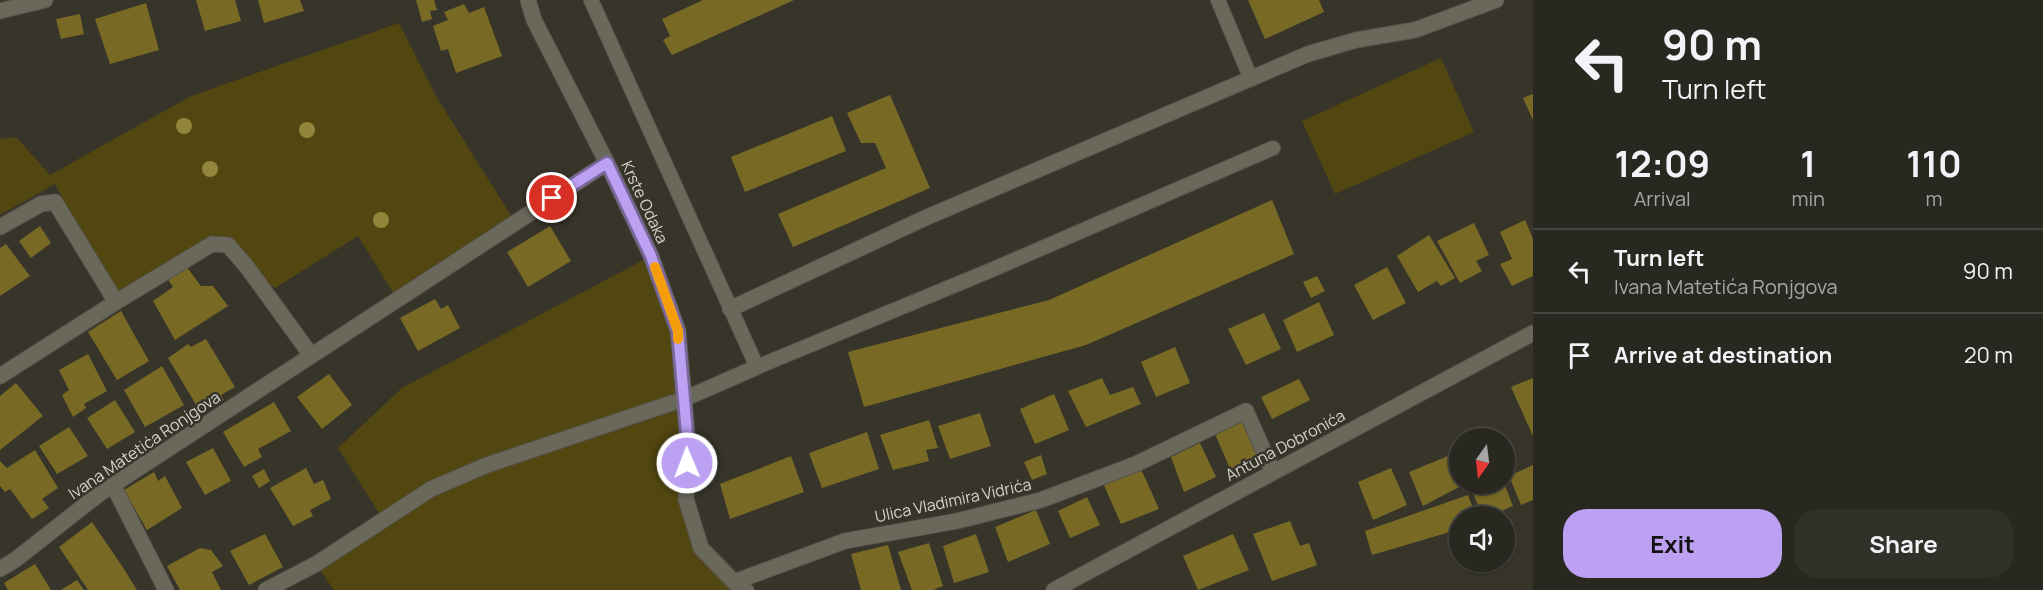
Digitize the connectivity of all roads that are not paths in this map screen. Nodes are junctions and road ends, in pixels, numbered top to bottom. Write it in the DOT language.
graph roads {
  1 [pos="45,0"];
  2 [pos="528,0"];
  3 [pos="591,0"];
  4 [pos="1218,0"];
  5 [pos="1496,0"];
  6 [pos="0,11"];
  7 [pos="1251,79"];
  8 [pos="1273,148"];
  9 [pos="607,163"];
  10 [pos="0,226"];
  11 [pos="116,302"];
  12 [pos="730,309"];
  13 [pos="1533,333"];
  14 [pos="311,355"];
  15 [pos="757,368"];
  16 [pos="0,376"];
  17 [pos="684,399"];
  18 [pos="1273,472"];
  19 [pos="113,485"];
  20 [pos="0,569"];
  21 [pos="740,586"];
  22 [pos="166,590"];
  23 [pos="266,590"];
  24 [pos="1054,590"];
  1 -- 6 [label="street"];
  2 -- 9 [label="street, Krste Odaka"];
  3 -- 12 [label="lane"];
  4 -- 7 [label="lane"];
  5 -- 7 [label="street"];
  7 -- 12 [label="street"];
  8 -- 15 [label="lane"];
  9 -- 14 [label="street, Ivana Matetića Ronjgova"];
  9 -- 17 [label="street, Krste Odaka"];
  10 -- 11 [label="street"];
  11 -- 14 [label="street"];
  11 -- 16 [label="street"];
  12 -- 15 [label="lane"];
  13 -- 18 [label="street, Antuna Dobronića"];
  14 -- 19 [label="street, Ivana Matetića Ronjgova"];
  15 -- 17 [label="street"];
  17 -- 21 [label="street, Krste Odaka"];
  17 -- 23 [label="street"];
  18 -- 21 [label="street, Ulica Vladimira Vidrića"];
  18 -- 24 [label="street, Antuna Dobronića"];
  19 -- 20 [label="street, Ivana Matetića Ronjgova"];
  19 -- 22 [label="street"];
}
